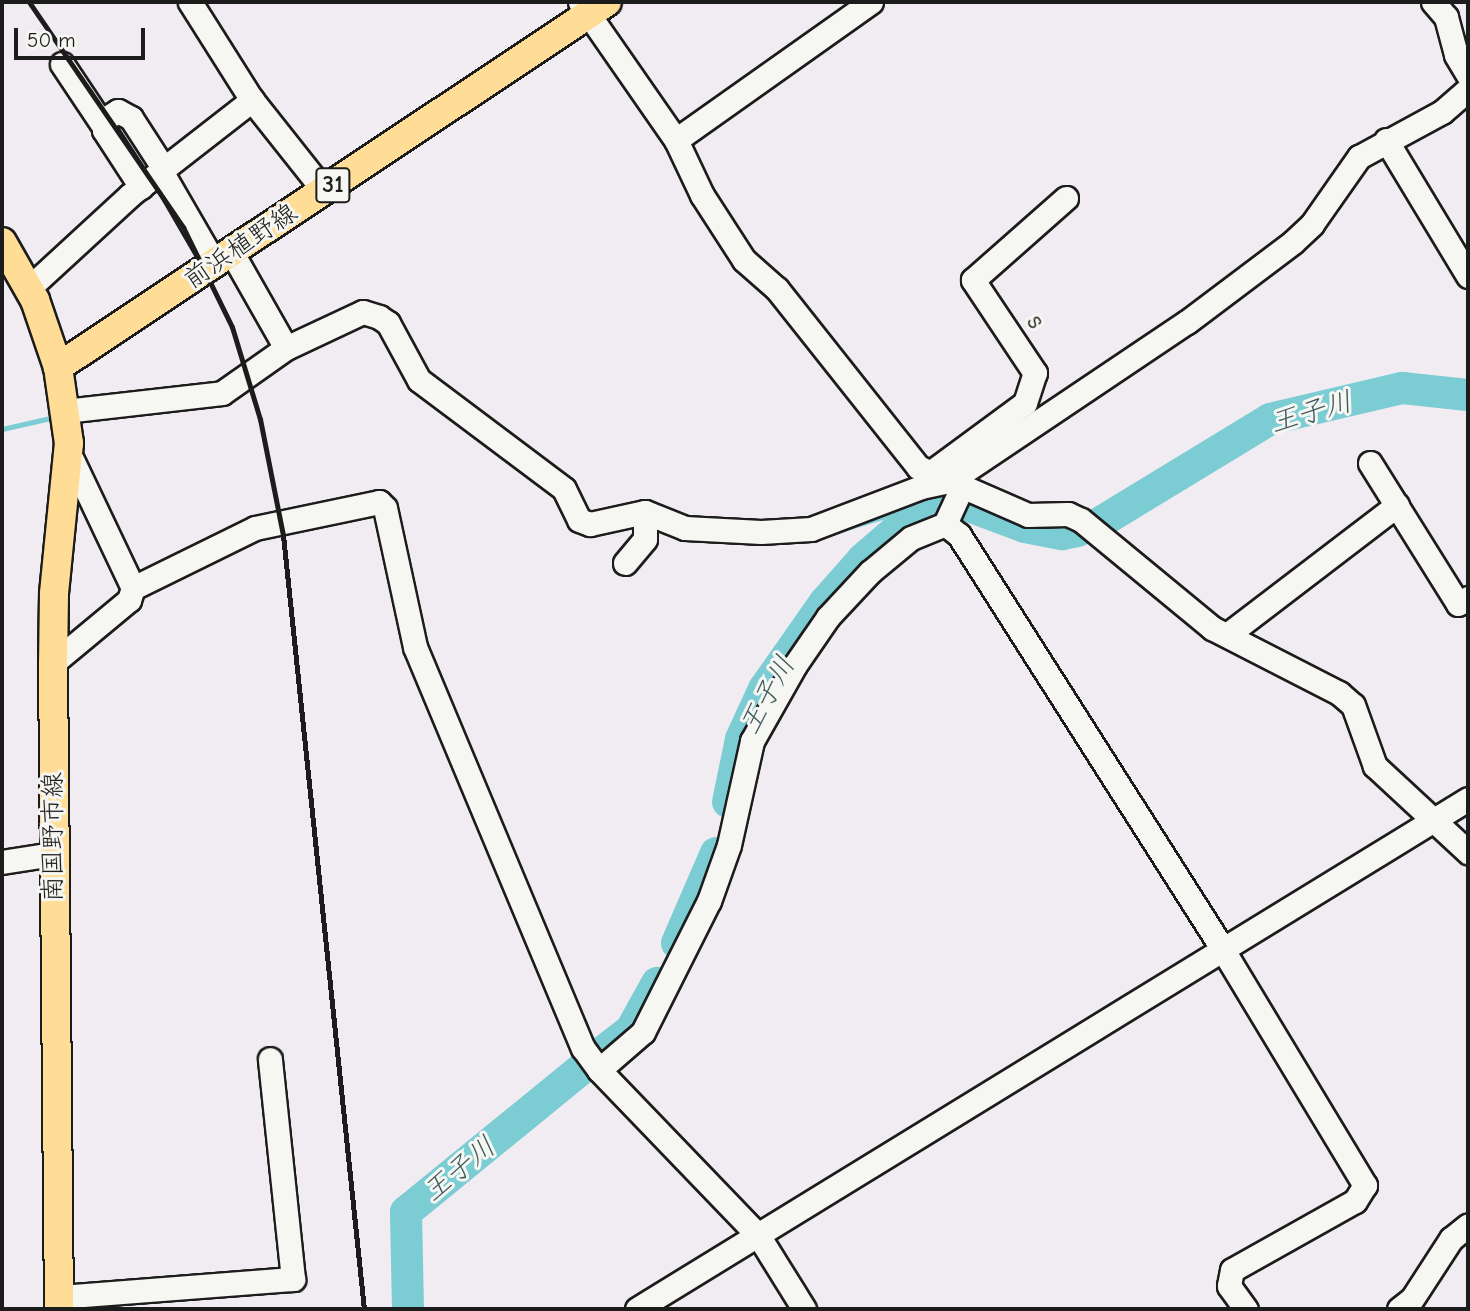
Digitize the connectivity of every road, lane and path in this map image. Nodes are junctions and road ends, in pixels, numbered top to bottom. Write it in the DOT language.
graph roads {
  1 [pos="190,2"];
  2 [pos="871,2"];
  3 [pos="1433,2"];
  4 [pos="592,5"];
  5 [pos="62,64"];
  6 [pos="1468,75"];
  7 [pos="1468,89"];
  8 [pos="252,100"];
  9 [pos="102,124"];
  10 [pos="676,140"];
  11 [pos="1387,141"];
  12 [pos="163,170"];
  13 [pos="141,187"];
  14 [pos="324,191"];
  15 [pos="1066,198"];
  16 [pos="2,242"];
  17 [pos="224,258"];
  18 [pos="1468,276"];
  19 [pos="29,288"];
  20 [pos="286,348"];
  21 [pos="58,367"];
  22 [pos="65,411"];
  23 [pos="69,453"];
  24 [pos="1370,463"];
  25 [pos="947,480"];
  26 [pos="1397,505"];
  27 [pos="645,512"];
  28 [pos="946,524"];
  29 [pos="625,563"];
  30 [pos="133,588"];
  31 [pos="1468,598"];
  32 [pos="1227,635"];
  33 [pos="53,663"];
  34 [pos="1468,799"];
  35 [pos="1434,819"];
  36 [pos="1468,852"];
  37 [pos="53,854"];
  38 [pos="2,862"];
  39 [pos="1223,950"];
  40 [pos="270,1059"];
  41 [pos="599,1070"];
  42 [pos="1468,1225"];
  43 [pos="758,1235"];
  44 [pos="59,1303"];
  45 [pos="637,1309"];
  46 [pos="804,1309"];
  47 [pos="1246,1309"];
  48 [pos="1399,1309"];
  1 -- 8 [label="street"];
  2 -- 10 [label="street"];
  3 -- 6 [label="street"];
  4 -- 10 [label="street"];
  4 -- 14 [label="main road, 前浜植野線 / 31"];
  5 -- 9 [label="street"];
  7 -- 11 [label="street"];
  8 -- 12 [label="street"];
  8 -- 14 [label="street"];
  9 -- 12 [label="street"];
  9 -- 13 [label="street"];
  10 -- 25 [label="street"];
  11 -- 18 [label="street"];
  11 -- 25 [label="street"];
  12 -- 13 [label="street"];
  12 -- 17 [label="street"];
  13 -- 19 [label="street"];
  14 -- 17 [label="main road, 前浜植野線 / 31"];
  15 -- 25 [label="street, s"];
  16 -- 19 [label="main road"];
  17 -- 20 [label="street"];
  17 -- 21 [label="main road, 前浜植野線 / 31"];
  19 -- 21 [label="main road"];
  20 -- 22 [label="street"];
  20 -- 27 [label="street"];
  21 -- 22 [label="main road, 南国野市線"];
  22 -- 23 [label="main road, 南国野市線"];
  23 -- 30 [label="street"];
  23 -- 33 [label="main road, 南国野市線"];
  24 -- 26 [label="street"];
  25 -- 27 [label="street"];
  25 -- 28 [label="street"];
  25 -- 32 [label="street"];
  26 -- 31 [label="street"];
  26 -- 32 [label="street"];
  27 -- 29 [label="street"];
  28 -- 39 [label="street"];
  28 -- 41 [label="street"];
  30 -- 33 [label="street"];
  30 -- 41 [label="street"];
  32 -- 35 [label="street"];
  33 -- 37 [label="main road, 南国野市線"];
  34 -- 35 [label="street"];
  35 -- 36 [label="street"];
  35 -- 39 [label="street"];
  37 -- 38 [label="street"];
  37 -- 44 [label="main road, 南国野市線"];
  39 -- 43 [label="street"];
  39 -- 47 [label="street"];
  40 -- 44 [label="street"];
  41 -- 43 [label="street"];
  42 -- 48 [label="street"];
  43 -- 45 [label="street"];
  43 -- 46 [label="street"];
}
